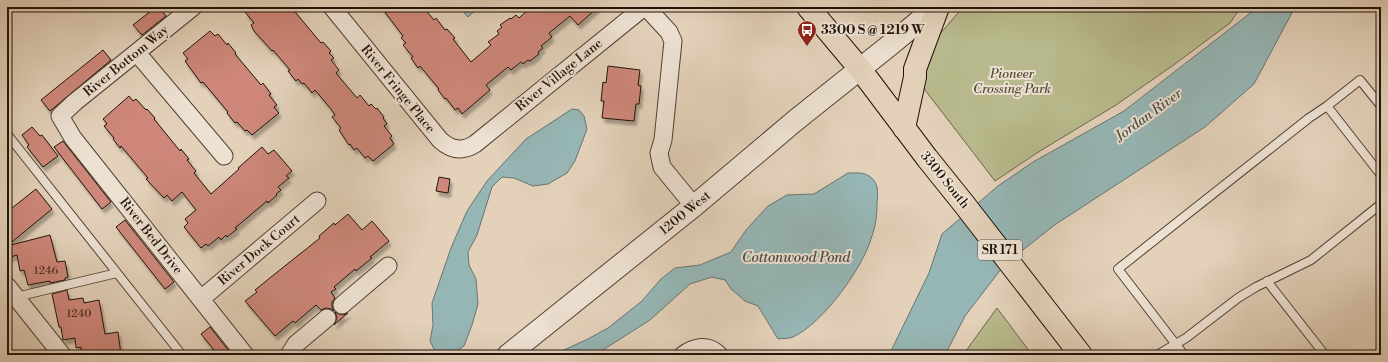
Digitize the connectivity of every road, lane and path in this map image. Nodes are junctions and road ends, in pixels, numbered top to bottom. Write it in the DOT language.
graph roads {
  1 [pos="193,7"];
  2 [pos="332,7"];
  3 [pos="645,7"];
  4 [pos="808,7"];
  5 [pos="933,7"];
  6 [pos="938,7"];
  7 [pos="137,53"];
  8 [pos="860,69"];
  9 [pos="1327,106"];
  10 [pos="1381,106"];
  11 [pos="60,116"];
  12 [pos="904,128"];
  13 [pos="7,134"];
  14 [pos="475,144"];
  15 [pos="224,156"];
  16 [pos="1381,175"];
  17 [pos="317,202"];
  18 [pos="1381,204"];
  19 [pos="694,206"];
  20 [pos="388,266"];
  21 [pos="117,273"];
  22 [pos="1267,281"];
  23 [pos="12,291"];
  24 [pos="201,299"];
  25 [pos="342,305"];
  26 [pos="327,318"];
  27 [pos="1176,344"];
  28 [pos="714,352"];
  29 [pos="58,354"];
  30 [pos="182,355"];
  31 [pos="245,355"];
  32 [pos="289,355"];
  33 [pos="508,355"];
  34 [pos="683,355"];
  35 [pos="1081,355"];
  36 [pos="1157,355"];
  37 [pos="1184,355"];
  38 [pos="1325,355"];
  1 -- 7 [label="street, River Bottom Way"];
  2 -- 14 [label="street, River Fringe Place"];
  3 -- 14 [label="street, River Village Lane"];
  3 -- 19 [label="street"];
  4 -- 8 [label="main road, 3300 South / SR 171"];
  5 -- 8 [label="street, 1200 West"];
  6 -- 12 [label="main road"];
  7 -- 11 [label="street, River Bottom Way"];
  7 -- 15 [label="street"];
  8 -- 12 [label="main road, 3300 South / SR 171"];
  8 -- 19 [label="street, 1200 West"];
  9 -- 10 [label="lane"];
  9 -- 16 [label="lane"];
  9 -- 27 [label="lane"];
  11 -- 24 [label="street, River Bed Drive"];
  12 -- 35 [label="main road, 3300 South / SR 171"];
  13 -- 21 [label="lane"];
  17 -- 24 [label="street, River Dock Court"];
  18 -- 22 [label="lane"];
  19 -- 33 [label="street, 1200 West"];
  20 -- 25 [label="street"];
  21 -- 23 [label="lane"];
  21 -- 30 [label="lane"];
  22 -- 27 [label="lane"];
  22 -- 38 [label="lane"];
  23 -- 29 [label="street"];
  24 -- 31 [label="street, River Bed Drive"];
  26 -- 32 [label="street"];
  27 -- 36 [label="lane"];
  27 -- 37 [label="lane"];
  28 -- 34 [label="street"];
}
